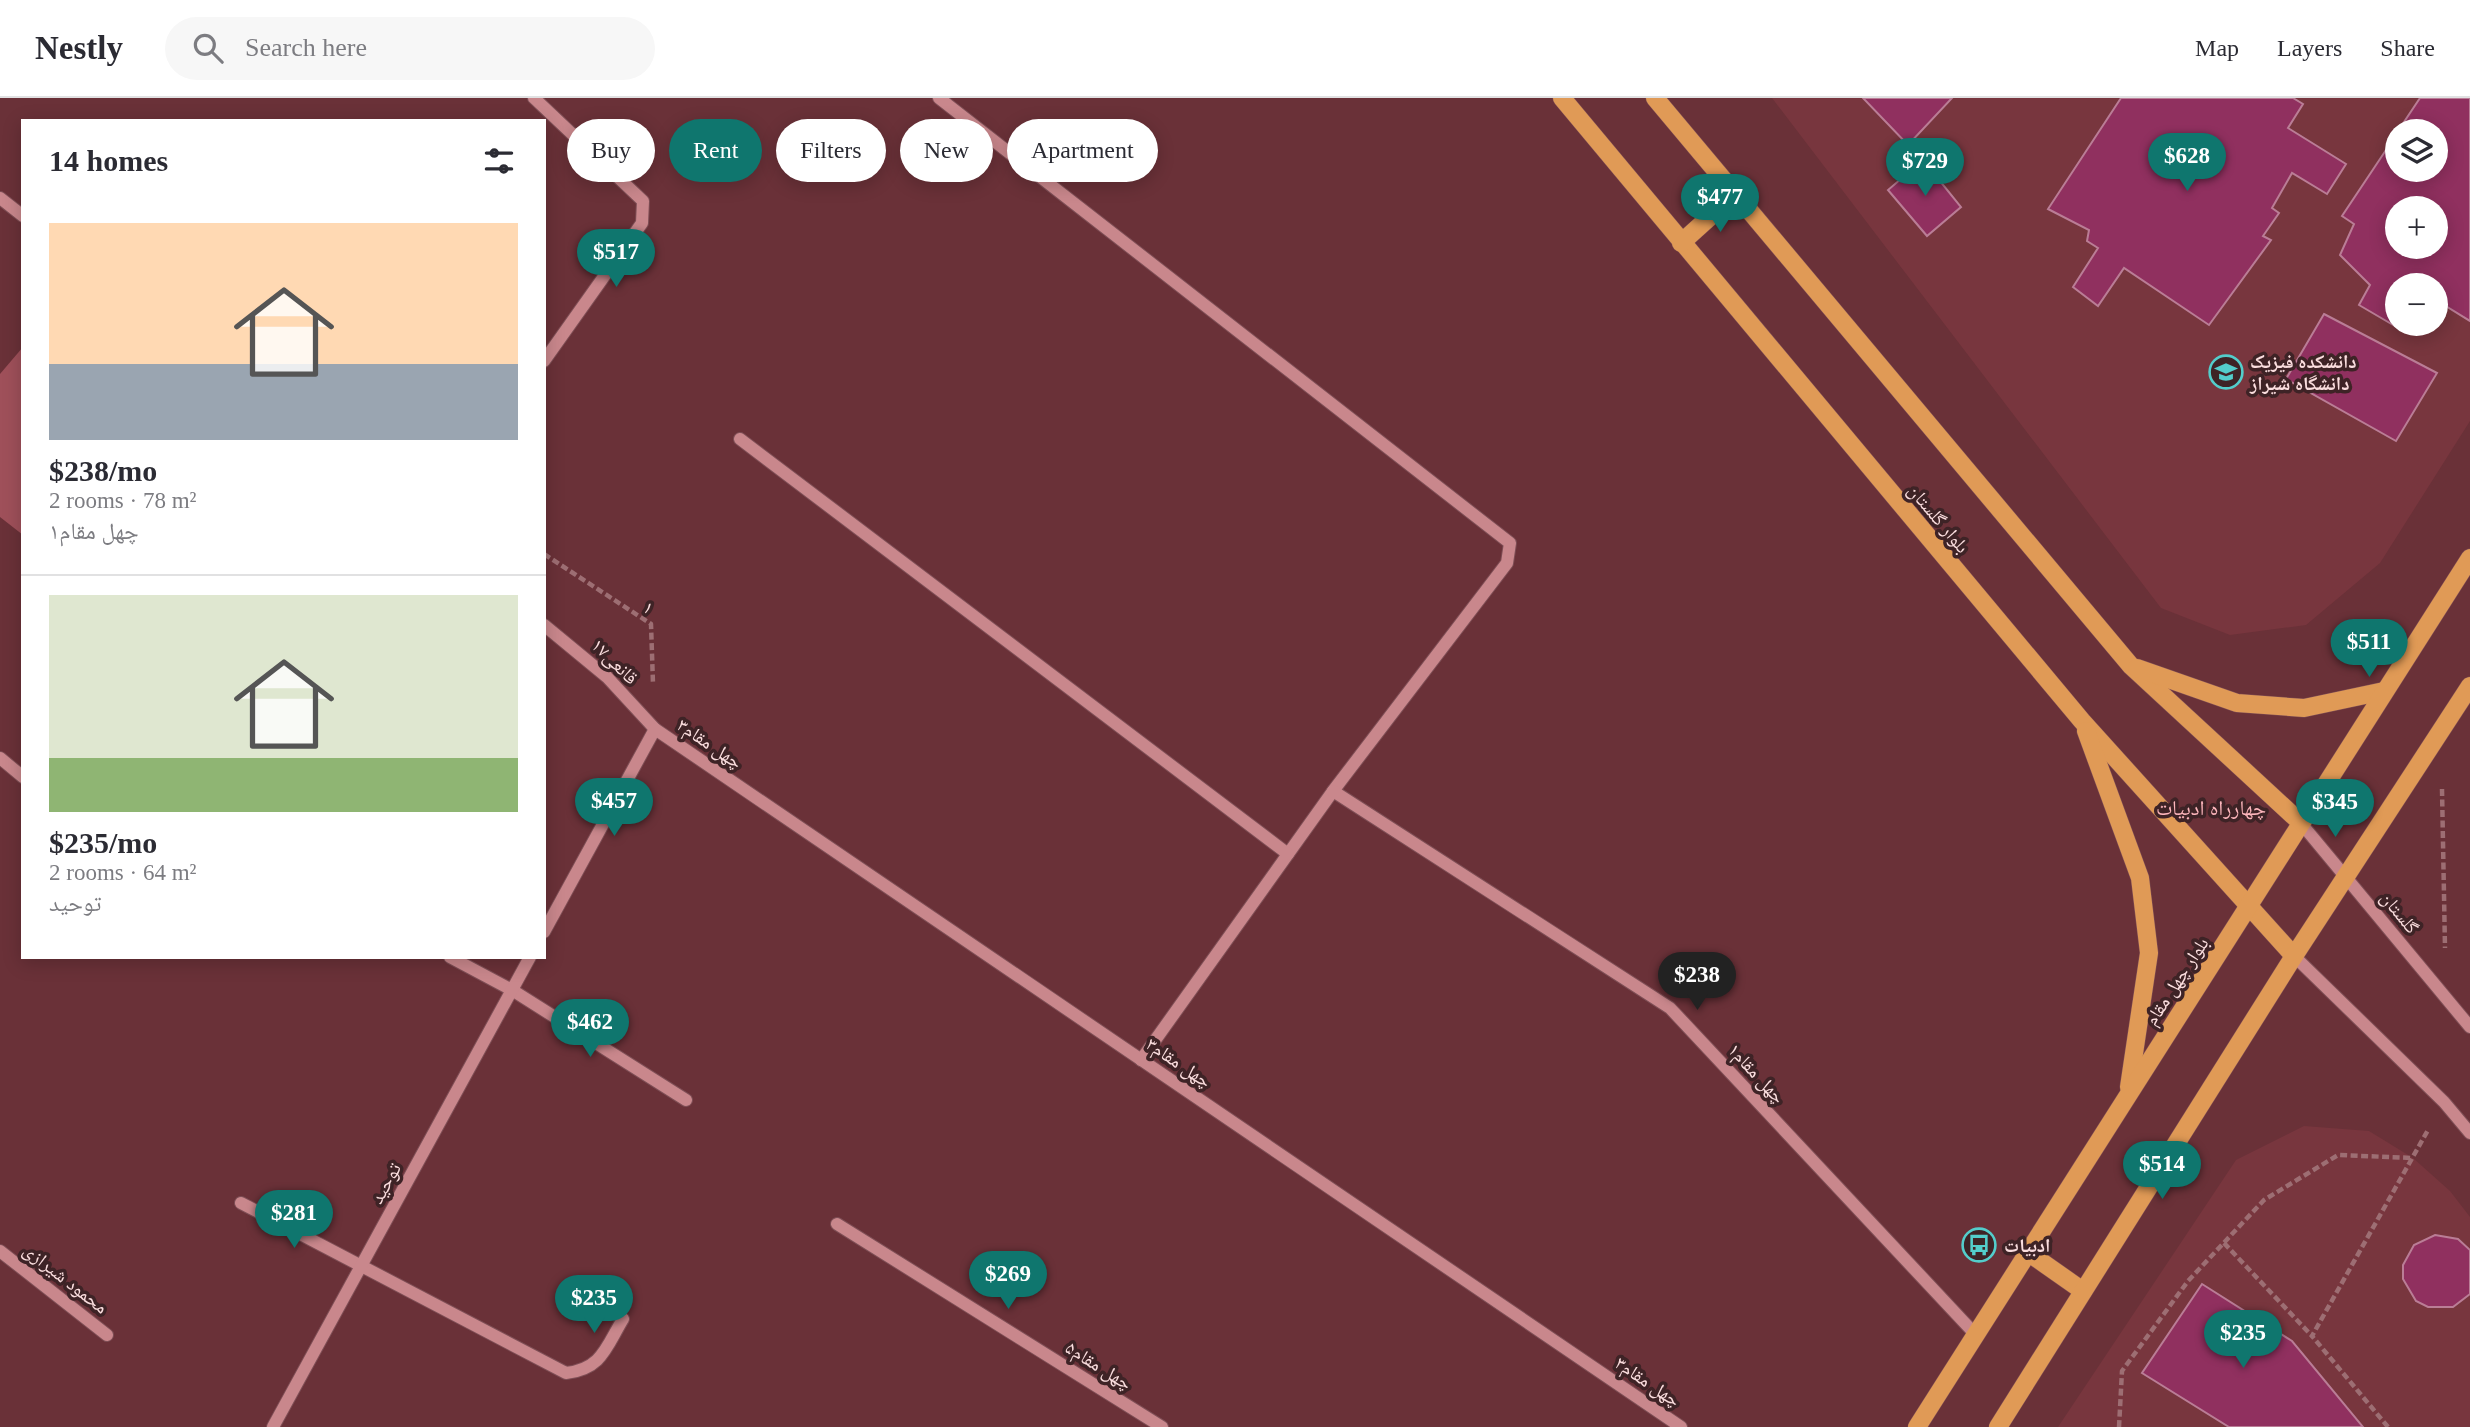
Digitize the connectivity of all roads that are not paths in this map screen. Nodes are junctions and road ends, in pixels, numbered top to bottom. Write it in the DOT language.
graph roads {
  1 [pos="939,98"];
  2 [pos="1562,98"];
  3 [pos="1655,98"];
  4 [pos="539,99"];
  5 [pos="1733,195"];
  6 [pos="0,198"];
  7 [pos="21,214"];
  8 [pos="1681,243"];
  9 [pos="546,358"];
  10 [pos="740,439"];
  11 [pos="2470,558"];
  12 [pos="546,627"];
  13 [pos="2131,666"];
  14 [pos="2470,686"];
  15 [pos="2384,691"];
  16 [pos="2082,721"];
  17 [pos="655,729"];
  18 [pos="0,758"];
  19 [pos="21,775"];
  20 [pos="1333,791"];
  21 [pos="2300,822"];
  22 [pos="1288,853"];
  23 [pos="2345,877"];
  24 [pos="2249,906"];
  25 [pos="546,928"];
  26 [pos="2294,956"];
  27 [pos="454,959"];
  28 [pos="529,959"];
  29 [pos="512,990"];
  30 [pos="2470,1027"];
  31 [pos="1141,1060"];
  32 [pos="2128,1095"];
  33 [pos="686,1100"];
  34 [pos="2470,1133"];
  35 [pos="241,1203"];
  36 [pos="837,1224"];
  37 [pos="0,1251"];
  38 [pos="2029,1253"];
  39 [pos="362,1266"];
  40 [pos="2083,1291"];
  41 [pos="624,1319"];
  42 [pos="107,1335"];
  43 [pos="1976,1335"];
  44 [pos="273,1427"];
  45 [pos="1162,1427"];
  46 [pos="1681,1427"];
  47 [pos="1917,1427"];
  48 [pos="1998,1427"];
  1 -- 20 [label="street"];
  2 -- 8 [label="main road, بلوار گلستان"];
  3 -- 5 [label="main road"];
  4 -- 9 [label="street"];
  5 -- 8 [label="main road"];
  5 -- 13 [label="main road"];
  6 -- 7 [label="street"];
  8 -- 16 [label="main road, بلوار گلستان"];
  10 -- 22 [label="street"];
  11 -- 15 [label="main road, بلوار چهل مقام"];
  12 -- 17 [label="street, ۱۷قانعی"];
  13 -- 15 [label="main road"];
  13 -- 21 [label="main road"];
  14 -- 23 [label="main road"];
  15 -- 21 [label="main road, بلوار چهل مقام"];
  16 -- 24 [label="main road, بلوار گلستان"];
  16 -- 32 [label="main road"];
  17 -- 25 [label="street"];
  17 -- 31 [label="street, چهل مقام۳"];
  18 -- 19 [label="street"];
  20 -- 22 [label="street"];
  20 -- 43 [label="street, چهل مقام۱"];
  21 -- 23 [label="street, گلستان"];
  21 -- 24 [label="main road, بلوار چهل مقام"];
  22 -- 31 [label="street"];
  23 -- 26 [label="main road"];
  23 -- 30 [label="street, گلستان"];
  24 -- 26 [label="main road, بلوار گلستان"];
  24 -- 32 [label="main road, بلوار چهل مقام"];
  26 -- 34 [label="street"];
  26 -- 40 [label="main road"];
  27 -- 29 [label="street"];
  28 -- 29 [label="street, توحید"];
  29 -- 33 [label="street"];
  29 -- 39 [label="street, توحید"];
  31 -- 46 [label="street, چهل مقام۳"];
  32 -- 38 [label="main road, بلوار چهل مقام"];
  35 -- 39 [label="street"];
  36 -- 45 [label="street, چهل مقام۵"];
  37 -- 42 [label="street, محمود شیرازی"];
  38 -- 40 [label="main road"];
  38 -- 43 [label="main road, بلوار چهل مقام"];
  39 -- 41 [label="street"];
  39 -- 44 [label="street, توحید"];
  40 -- 48 [label="main road"];
  43 -- 47 [label="main road, بلوار چهل مقام"];
}
